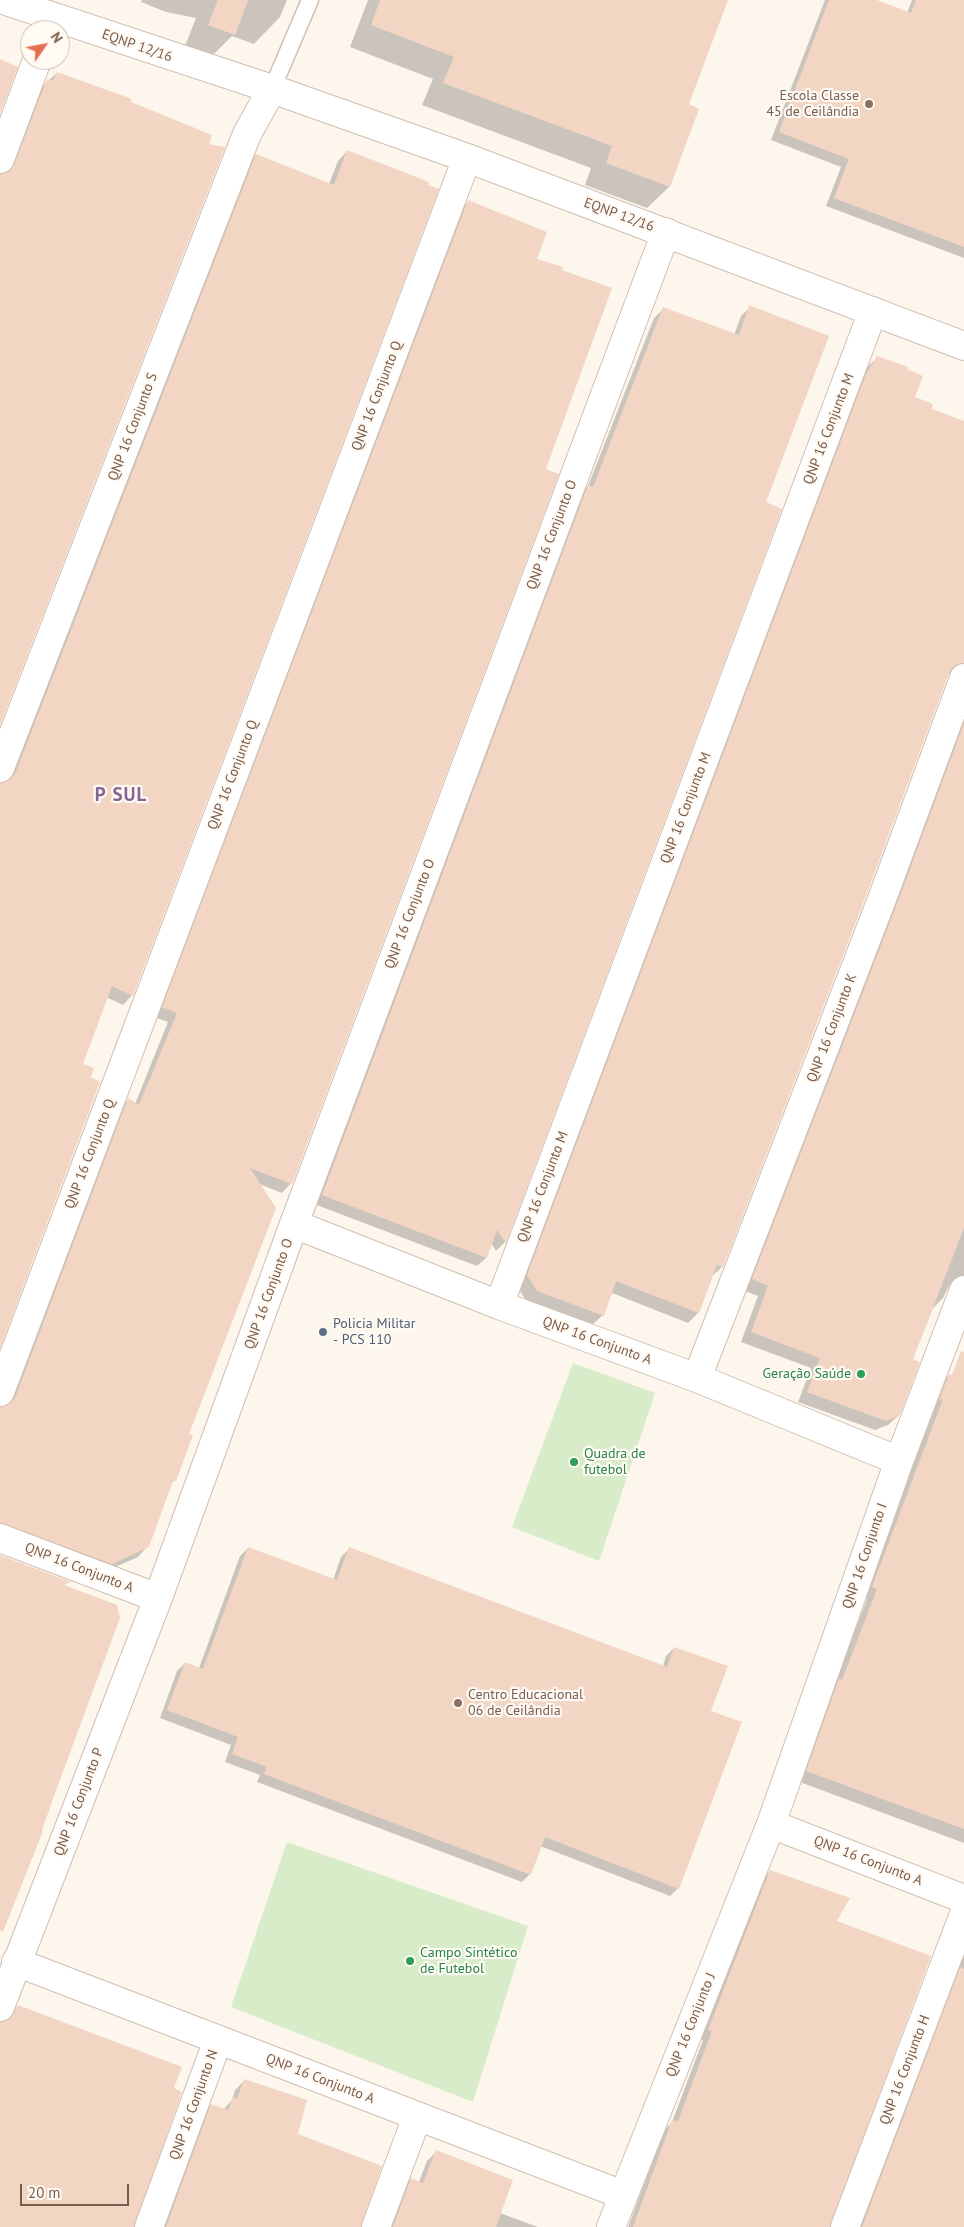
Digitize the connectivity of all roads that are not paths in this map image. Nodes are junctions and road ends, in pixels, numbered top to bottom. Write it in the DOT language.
graph roads {
  1 [pos="3,0"];
  2 [pos="310,0"];
  3 [pos="43,20"];
  4 [pos="70,30"];
  5 [pos="33,70"];
  6 [pos="272,90"];
  7 [pos="467,158"];
  8 [pos="0,159"];
  9 [pos="666,232"];
  10 [pos="873,311"];
  11 [pos="964,346"];
  12 [pos="964,678"];
  13 [pos="0,768"];
  14 [pos="294,1224"];
  15 [pos="964,1290"];
  16 [pos="499,1305"];
  17 [pos="697,1378"];
  18 [pos="0,1392"];
  19 [pos="899,1460"];
  20 [pos="0,1538"];
  21 [pos="158,1598"];
  22 [pos="771,1824"];
  23 [pos="964,1899"];
  24 [pos="964,1914"];
  25 [pos="16,1962"];
  26 [pos="0,2007"];
  27 [pos="218,2040"];
  28 [pos="418,2117"];
  29 [pos="623,2196"];
  30 [pos="149,2227"];
  31 [pos="376,2227"];
  32 [pos="611,2227"];
  33 [pos="845,2227"];
  1 -- 3 [label="street, EQNP 12/16"];
  2 -- 6 [label="lane"];
  4 -- 6 [label="street, EQNP 12/16"];
  5 -- 8 [label="street"];
  6 -- 7 [label="street, EQNP 12/16"];
  6 -- 13 [label="street, QNP 16 Conjunto S"];
  7 -- 9 [label="street, EQNP 12/16"];
  7 -- 18 [label="street, QNP 16 Conjunto Q"];
  9 -- 10 [label="street, EQNP 12/16"];
  9 -- 14 [label="street, QNP 16 Conjunto O"];
  10 -- 11 [label="street, EQNP 12/16"];
  10 -- 16 [label="street, QNP 16 Conjunto M"];
  12 -- 17 [label="street, QNP 16 Conjunto K"];
  14 -- 16 [label="street, QNP 16 Conjunto A"];
  14 -- 21 [label="street, QNP 16 Conjunto O"];
  15 -- 19 [label="street, QNP 16 Conjunto I"];
  16 -- 17 [label="street, QNP 16 Conjunto A"];
  17 -- 19 [label="street, QNP 16 Conjunto A"];
  19 -- 22 [label="street, QNP 16 Conjunto I"];
  20 -- 21 [label="street, QNP 16 Conjunto A"];
  21 -- 25 [label="street, QNP 16 Conjunto P"];
  22 -- 23 [label="street, QNP 16 Conjunto A"];
  22 -- 29 [label="street, QNP 16 Conjunto J"];
  24 -- 33 [label="street, QNP 16 Conjunto H"];
  25 -- 26 [label="street, QNP 16 Conjunto P"];
  25 -- 27 [label="street, QNP 16 Conjunto A"];
  27 -- 28 [label="street, QNP 16 Conjunto A"];
  27 -- 30 [label="street, QNP 16 Conjunto N"];
  28 -- 29 [label="street, QNP 16 Conjunto A"];
  28 -- 31 [label="street"];
  29 -- 32 [label="street, QNP 16 Conjunto J"];
}
